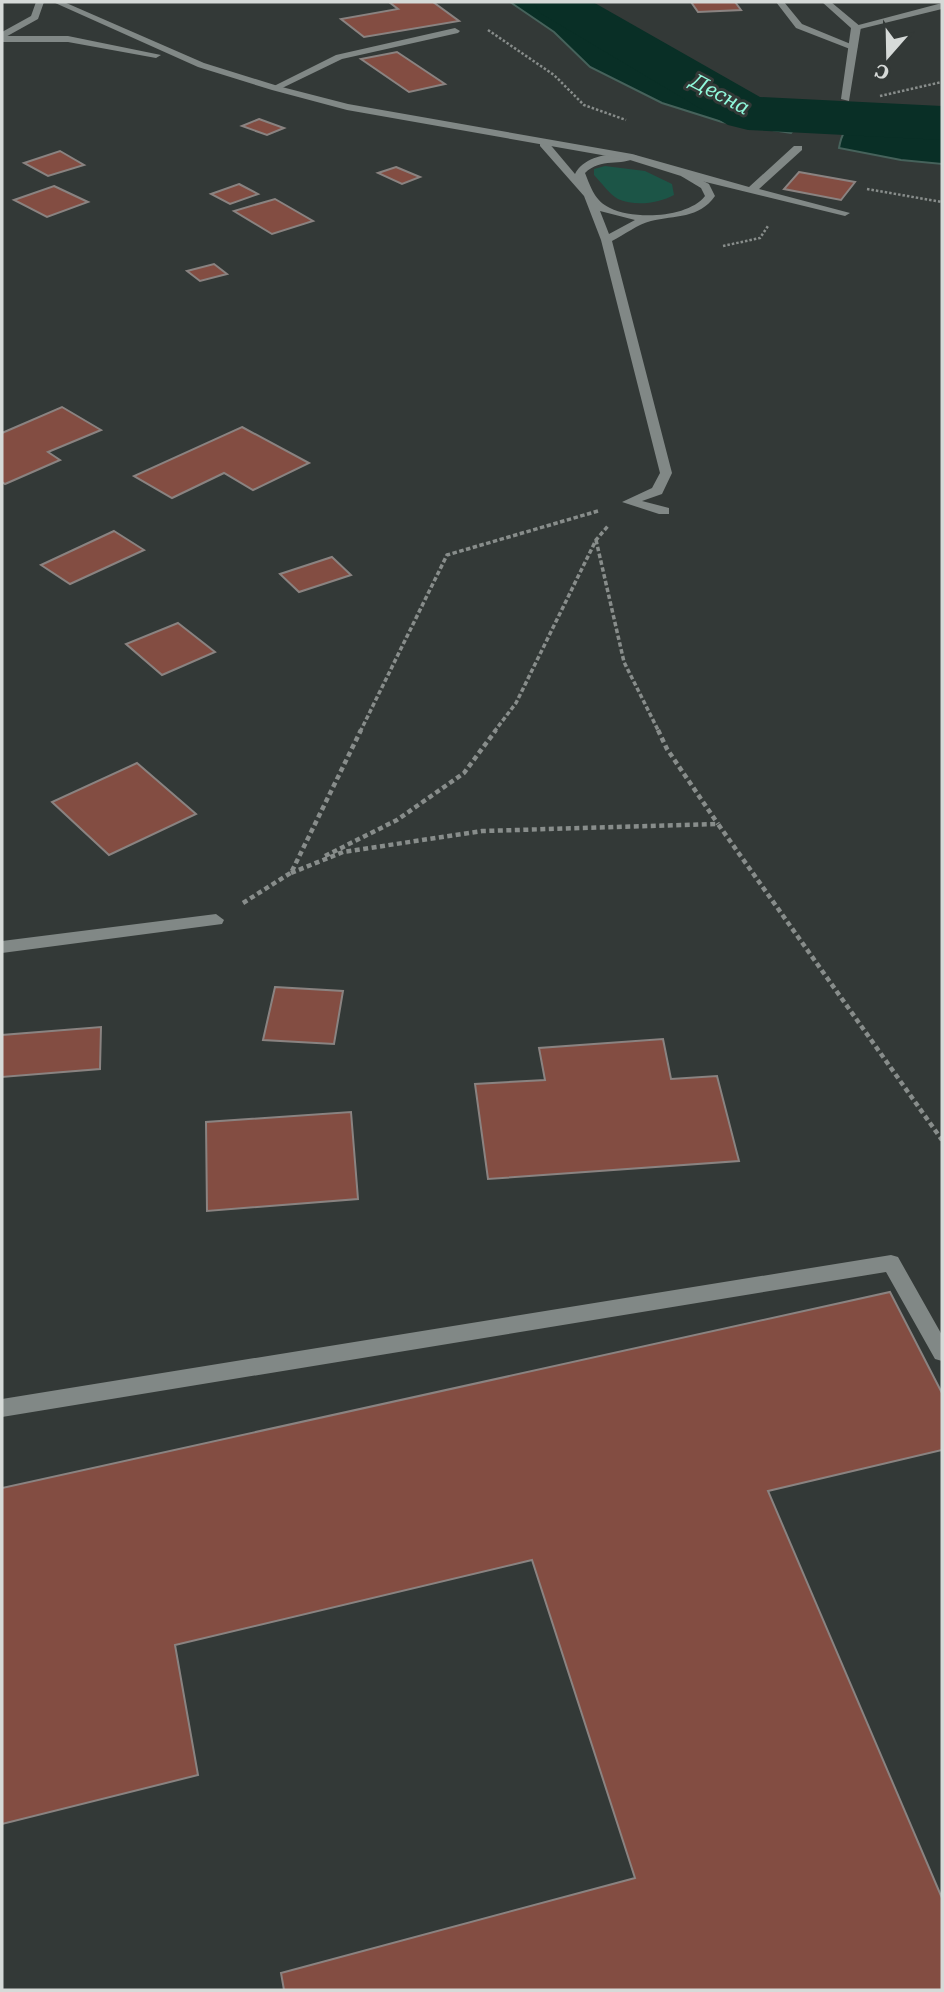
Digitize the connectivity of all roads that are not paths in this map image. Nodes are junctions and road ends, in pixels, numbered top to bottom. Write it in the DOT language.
graph roads {
  1 [pos="40,2"];
  2 [pos="57,2"];
  3 [pos="779,2"];
  4 [pos="826,2"];
  5 [pos="924,5"];
  6 [pos="942,6"];
  7 [pos="856,27"];
  8 [pos="455,31"];
  9 [pos="2,37"];
  10 [pos="853,47"];
  11 [pos="201,65"];
  12 [pos="275,88"];
  13 [pos="846,99"];
  14 [pos="544,144"];
  15 [pos="798,148"];
  16 [pos="632,157"];
  17 [pos="685,174"];
  18 [pos="583,188"];
  19 [pos="752,190"];
  20 [pos="842,212"];
  21 [pos="645,219"];
  22 [pos="606,240"];
  23 [pos="664,511"];
  24 [pos="215,920"];
  25 [pos="2,947"];
  26 [pos="942,1353"];
  27 [pos="2,1408"];
  1 -- 9 [label="street"];
  2 -- 11 [label="street"];
  3 -- 10 [label="street"];
  4 -- 7 [label="street"];
  5 -- 6 [label="street"];
  5 -- 7 [label="street"];
  7 -- 10 [label="street"];
  8 -- 12 [label="street"];
  9 -- 11 [label="street"];
  10 -- 13 [label="street"];
  11 -- 12 [label="street"];
  12 -- 14 [label="street"];
  14 -- 16 [label="street"];
  14 -- 18 [label="street"];
  15 -- 19 [label="street"];
  16 -- 17 [label="street"];
  16 -- 18 [label="street"];
  17 -- 19 [label="street"];
  17 -- 21 [label="street"];
  18 -- 21 [label="street"];
  18 -- 22 [label="street"];
  19 -- 20 [label="street"];
  21 -- 22 [label="street"];
  22 -- 23 [label="street"];
  24 -- 25 [label="street"];
  26 -- 27 [label="street"];
}
